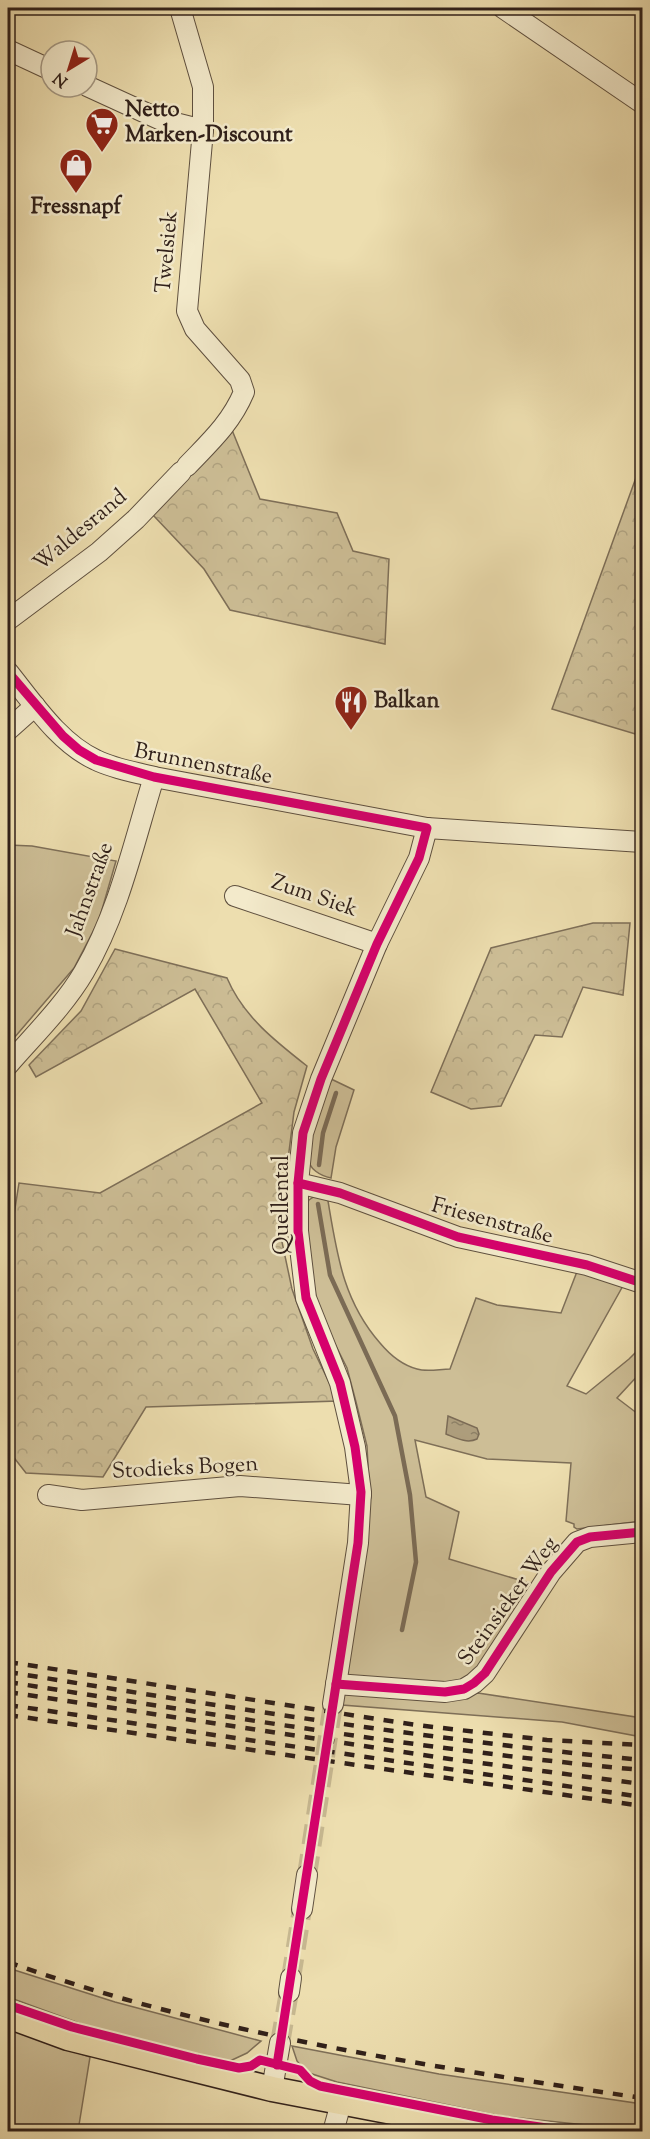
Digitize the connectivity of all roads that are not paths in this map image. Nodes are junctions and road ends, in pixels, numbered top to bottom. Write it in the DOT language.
graph roads {
  1 [pos="180,8"];
  2 [pos="502,8"];
  3 [pos="8,51"];
  4 [pos="39,65"];
  5 [pos="99,92"];
  6 [pos="642,103"];
  7 [pos="203,130"];
  8 [pos="184,469"];
  9 [pos="8,621"];
  10 [pos="8,672"];
  11 [pos="35,706"];
  12 [pos="8,730"];
  13 [pos="154,777"];
  14 [pos="427,828"];
  15 [pos="642,842"];
  16 [pos="236,896"];
  17 [pos="376,944"];
  18 [pos="8,1065"];
  19 [pos="298,1183"];
  20 [pos="642,1283"];
  21 [pos="48,1495"];
  22 [pos="361,1495"];
  23 [pos="642,1532"];
  24 [pos="336,1684"];
  25 [pos="333,1704"];
  26 [pos="307,1875"];
  27 [pos="302,1909"];
  28 [pos="8,2016"];
  29 [pos="280,2043"];
  30 [pos="272,2089"];
  31 [pos="341,2103"];
  32 [pos="333,2132"];
  33 [pos="497,2132"];
  1 -- 7 [label="street, Twelsiek"];
  2 -- 6 [label="street"];
  3 -- 4 [label="street"];
  5 -- 7 [label="street"];
  7 -- 8 [label="street, Twelsiek"];
  8 -- 9 [label="street, Waldesrand"];
  10 -- 11 [label="street, Brunnenstraße"];
  11 -- 12 [label="street"];
  11 -- 13 [label="street, Brunnenstraße"];
  13 -- 14 [label="street, Brunnenstraße"];
  13 -- 18 [label="street, Jahnstraße"];
  14 -- 15 [label="street, Brunnenstraße"];
  14 -- 17 [label="street, Quellental"];
  16 -- 17 [label="street, Zum Siek"];
  17 -- 19 [label="street, Quellental"];
  19 -- 20 [label="street, Friesenstraße"];
  19 -- 22 [label="street, Quellental"];
  21 -- 22 [label="street, Stodieks Bogen"];
  22 -- 24 [label="street, Quellental"];
  23 -- 24 [label="street, Steinsieker Weg"];
  24 -- 25 [label="street, Quellental"];
  26 -- 27 [label="street"];
  28 -- 30 [label="main road"];
  29 -- 30 [label="street"];
  30 -- 31 [label="main road"];
  31 -- 32 [label="street"];
  31 -- 33 [label="main road"];
}
